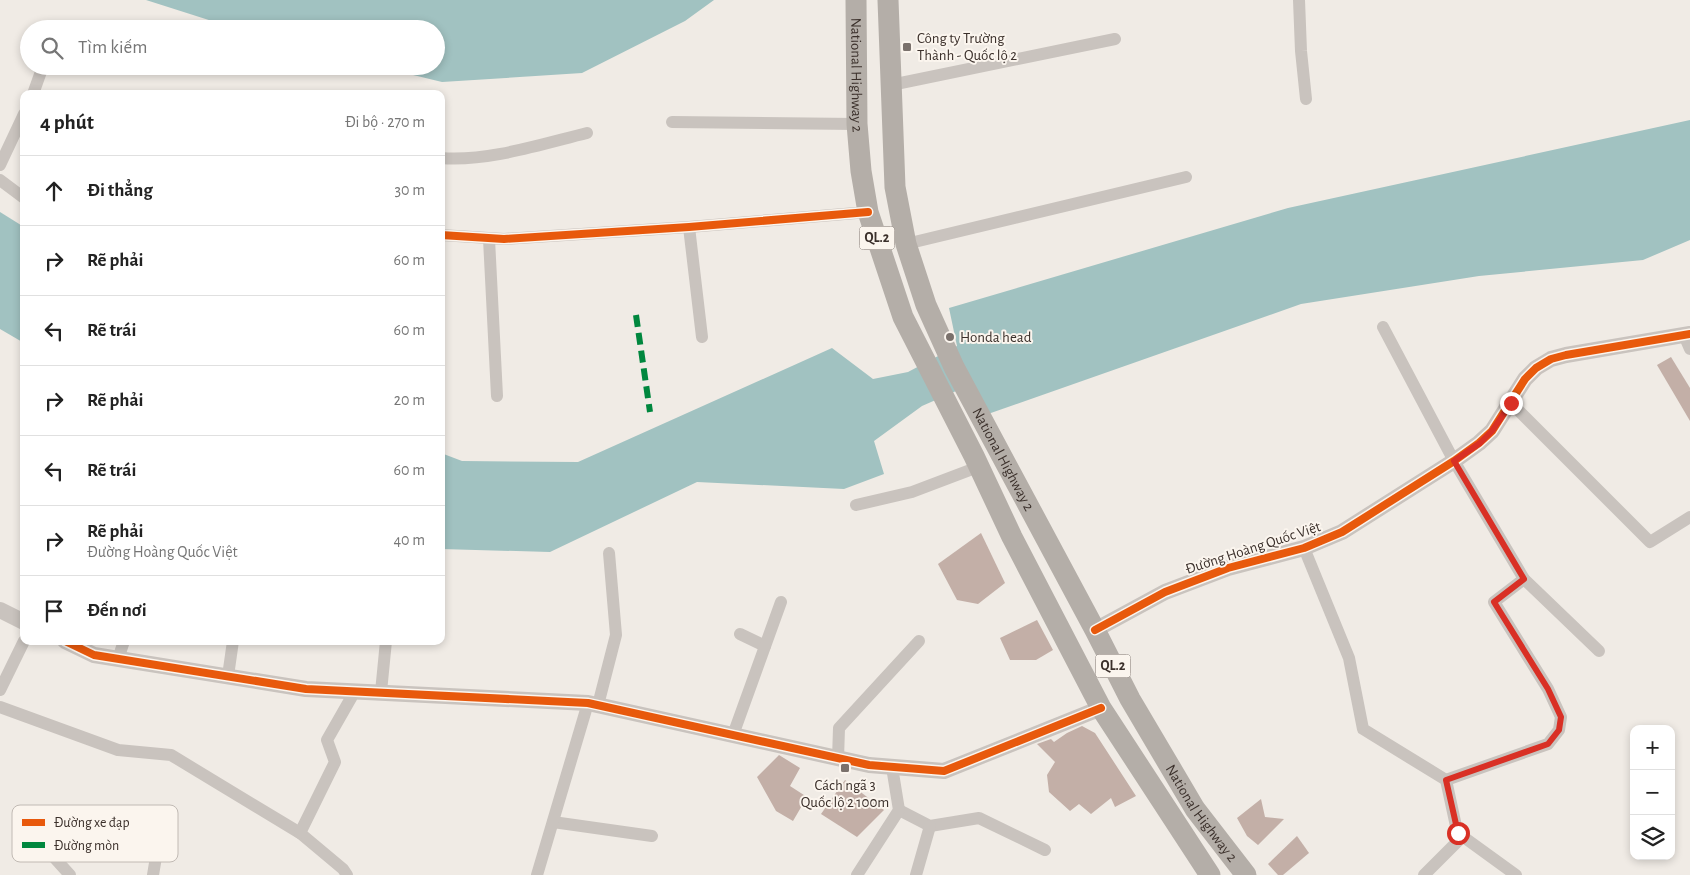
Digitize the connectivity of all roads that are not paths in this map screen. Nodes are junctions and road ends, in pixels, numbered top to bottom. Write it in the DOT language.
graph roads {
  1 [pos="856,0"];
  2 [pos="888,0"];
  3 [pos="1299,0"];
  4 [pos="1115,39"];
  5 [pos="39,75"];
  6 [pos="891,85"];
  7 [pos="34,90"];
  8 [pos="1306,99"];
  9 [pos="20,122"];
  10 [pos="672,122"];
  11 [pos="857,124"];
  12 [pos="587,133"];
  13 [pos="445,158"];
  14 [pos="0,165"];
  15 [pos="1186,177"];
  16 [pos="0,180"];
  17 [pos="20,195"];
  18 [pos="868,212"];
  19 [pos="689,227"];
  20 [pos="445,235"];
  21 [pos="490,238"];
  22 [pos="906,244"];
  23 [pos="1383,327"];
  24 [pos="702,337"];
  25 [pos="1688,339"];
  26 [pos="497,396"];
  27 [pos="1511,403"];
  28 [pos="1454,461"];
  29 [pos="976,462"];
  30 [pos="856,505"];
  31 [pos="1690,517"];
  32 [pos="1304,548"];
  33 [pos="610,553"];
  34 [pos="1524,579"];
  35 [pos="781,602"];
  36 [pos="0,610"];
  37 [pos="20,620"];
  38 [pos="1095,630"];
  39 [pos="740,634"];
  40 [pos="919,641"];
  41 [pos="22,645"];
  42 [pos="73,645"];
  43 [pos="123,645"];
  44 [pos="232,645"];
  45 [pos="386,645"];
  46 [pos="765,646"];
  47 [pos="1599,651"];
  48 [pos="118,659"];
  49 [pos="228,676"];
  50 [pos="0,690"];
  51 [pos="355,691"];
  52 [pos="381,692"];
  53 [pos="593,704"];
  54 [pos="0,707"];
  55 [pos="1101,708"];
  56 [pos="733,735"];
  57 [pos="838,759"];
  58 [pos="892,767"];
  59 [pos="1446,780"];
  60 [pos="899,810"];
  61 [pos="552,822"];
  62 [pos="930,826"];
  63 [pos="300,833"];
  64 [pos="1458,833"];
  65 [pos="652,836"];
  66 [pos="1045,850"];
  67 [pos="58,862"];
  68 [pos="155,862"];
  69 [pos="70,875"];
  70 [pos="153,875"];
  71 [pos="347,875"];
  72 [pos="537,875"];
  73 [pos="857,875"];
  74 [pos="916,875"];
  75 [pos="1210,875"];
  76 [pos="1246,875"];
  77 [pos="1424,875"];
  78 [pos="1516,875"];
  1 -- 11 [label="highway, National Highway 2 / QL.2"];
  2 -- 6 [label="highway, National Highway 2 / QL.2"];
  3 -- 8 [label="street"];
  4 -- 6 [label="street"];
  5 -- 7 [label="street"];
  6 -- 22 [label="highway, National Highway 2 / QL.2"];
  9 -- 14 [label="street"];
  10 -- 11 [label="street"];
  11 -- 18 [label="highway, National Highway 2 / QL.2"];
  12 -- 13 [label="street"];
  15 -- 22 [label="street"];
  16 -- 17 [label="street"];
  18 -- 19 [label="street"];
  18 -- 29 [label="highway, National Highway 2 / QL.2"];
  19 -- 21 [label="street"];
  19 -- 24 [label="street"];
  20 -- 21 [label="street"];
  21 -- 26 [label="street"];
  22 -- 38 [label="highway, National Highway 2 / QL.2"];
  23 -- 28 [label="street"];
  25 -- 27 [label="street, Đường Hoàng Quốc Việt"];
  27 -- 28 [label="street, Đường Hoàng Quốc Việt"];
  27 -- 31 [label="street"];
  28 -- 32 [label="street, Đường Hoàng Quốc Việt"];
  28 -- 34 [label="street"];
  29 -- 30 [label="street"];
  29 -- 55 [label="highway, National Highway 2 / QL.2"];
  32 -- 38 [label="street, Đường Hoàng Quốc Việt"];
  32 -- 59 [label="street"];
  33 -- 53 [label="street"];
  34 -- 47 [label="street"];
  34 -- 59 [label="street"];
  35 -- 46 [label="street"];
  36 -- 37 [label="street"];
  38 -- 76 [label="highway, National Highway 2 / QL.2"];
  39 -- 46 [label="street"];
  40 -- 57 [label="street"];
  41 -- 50 [label="street"];
  42 -- 48 [label="street"];
  43 -- 48 [label="street"];
  44 -- 49 [label="street"];
  45 -- 52 [label="street"];
  46 -- 56 [label="street"];
  48 -- 49 [label="street"];
  49 -- 51 [label="street"];
  51 -- 52 [label="street"];
  51 -- 63 [label="street"];
  52 -- 53 [label="street"];
  53 -- 56 [label="street"];
  53 -- 61 [label="street"];
  54 -- 63 [label="street"];
  55 -- 58 [label="street"];
  55 -- 75 [label="highway, National Highway 2 / QL.2"];
  56 -- 57 [label="street"];
  57 -- 58 [label="street"];
  58 -- 60 [label="street"];
  59 -- 64 [label="street"];
  60 -- 62 [label="street"];
  60 -- 73 [label="street"];
  61 -- 65 [label="street"];
  61 -- 72 [label="street"];
  62 -- 66 [label="street"];
  62 -- 74 [label="street"];
  63 -- 71 [label="street"];
  64 -- 77 [label="street"];
  64 -- 78 [label="street"];
  67 -- 69 [label="street"];
  68 -- 70 [label="street"];
}
